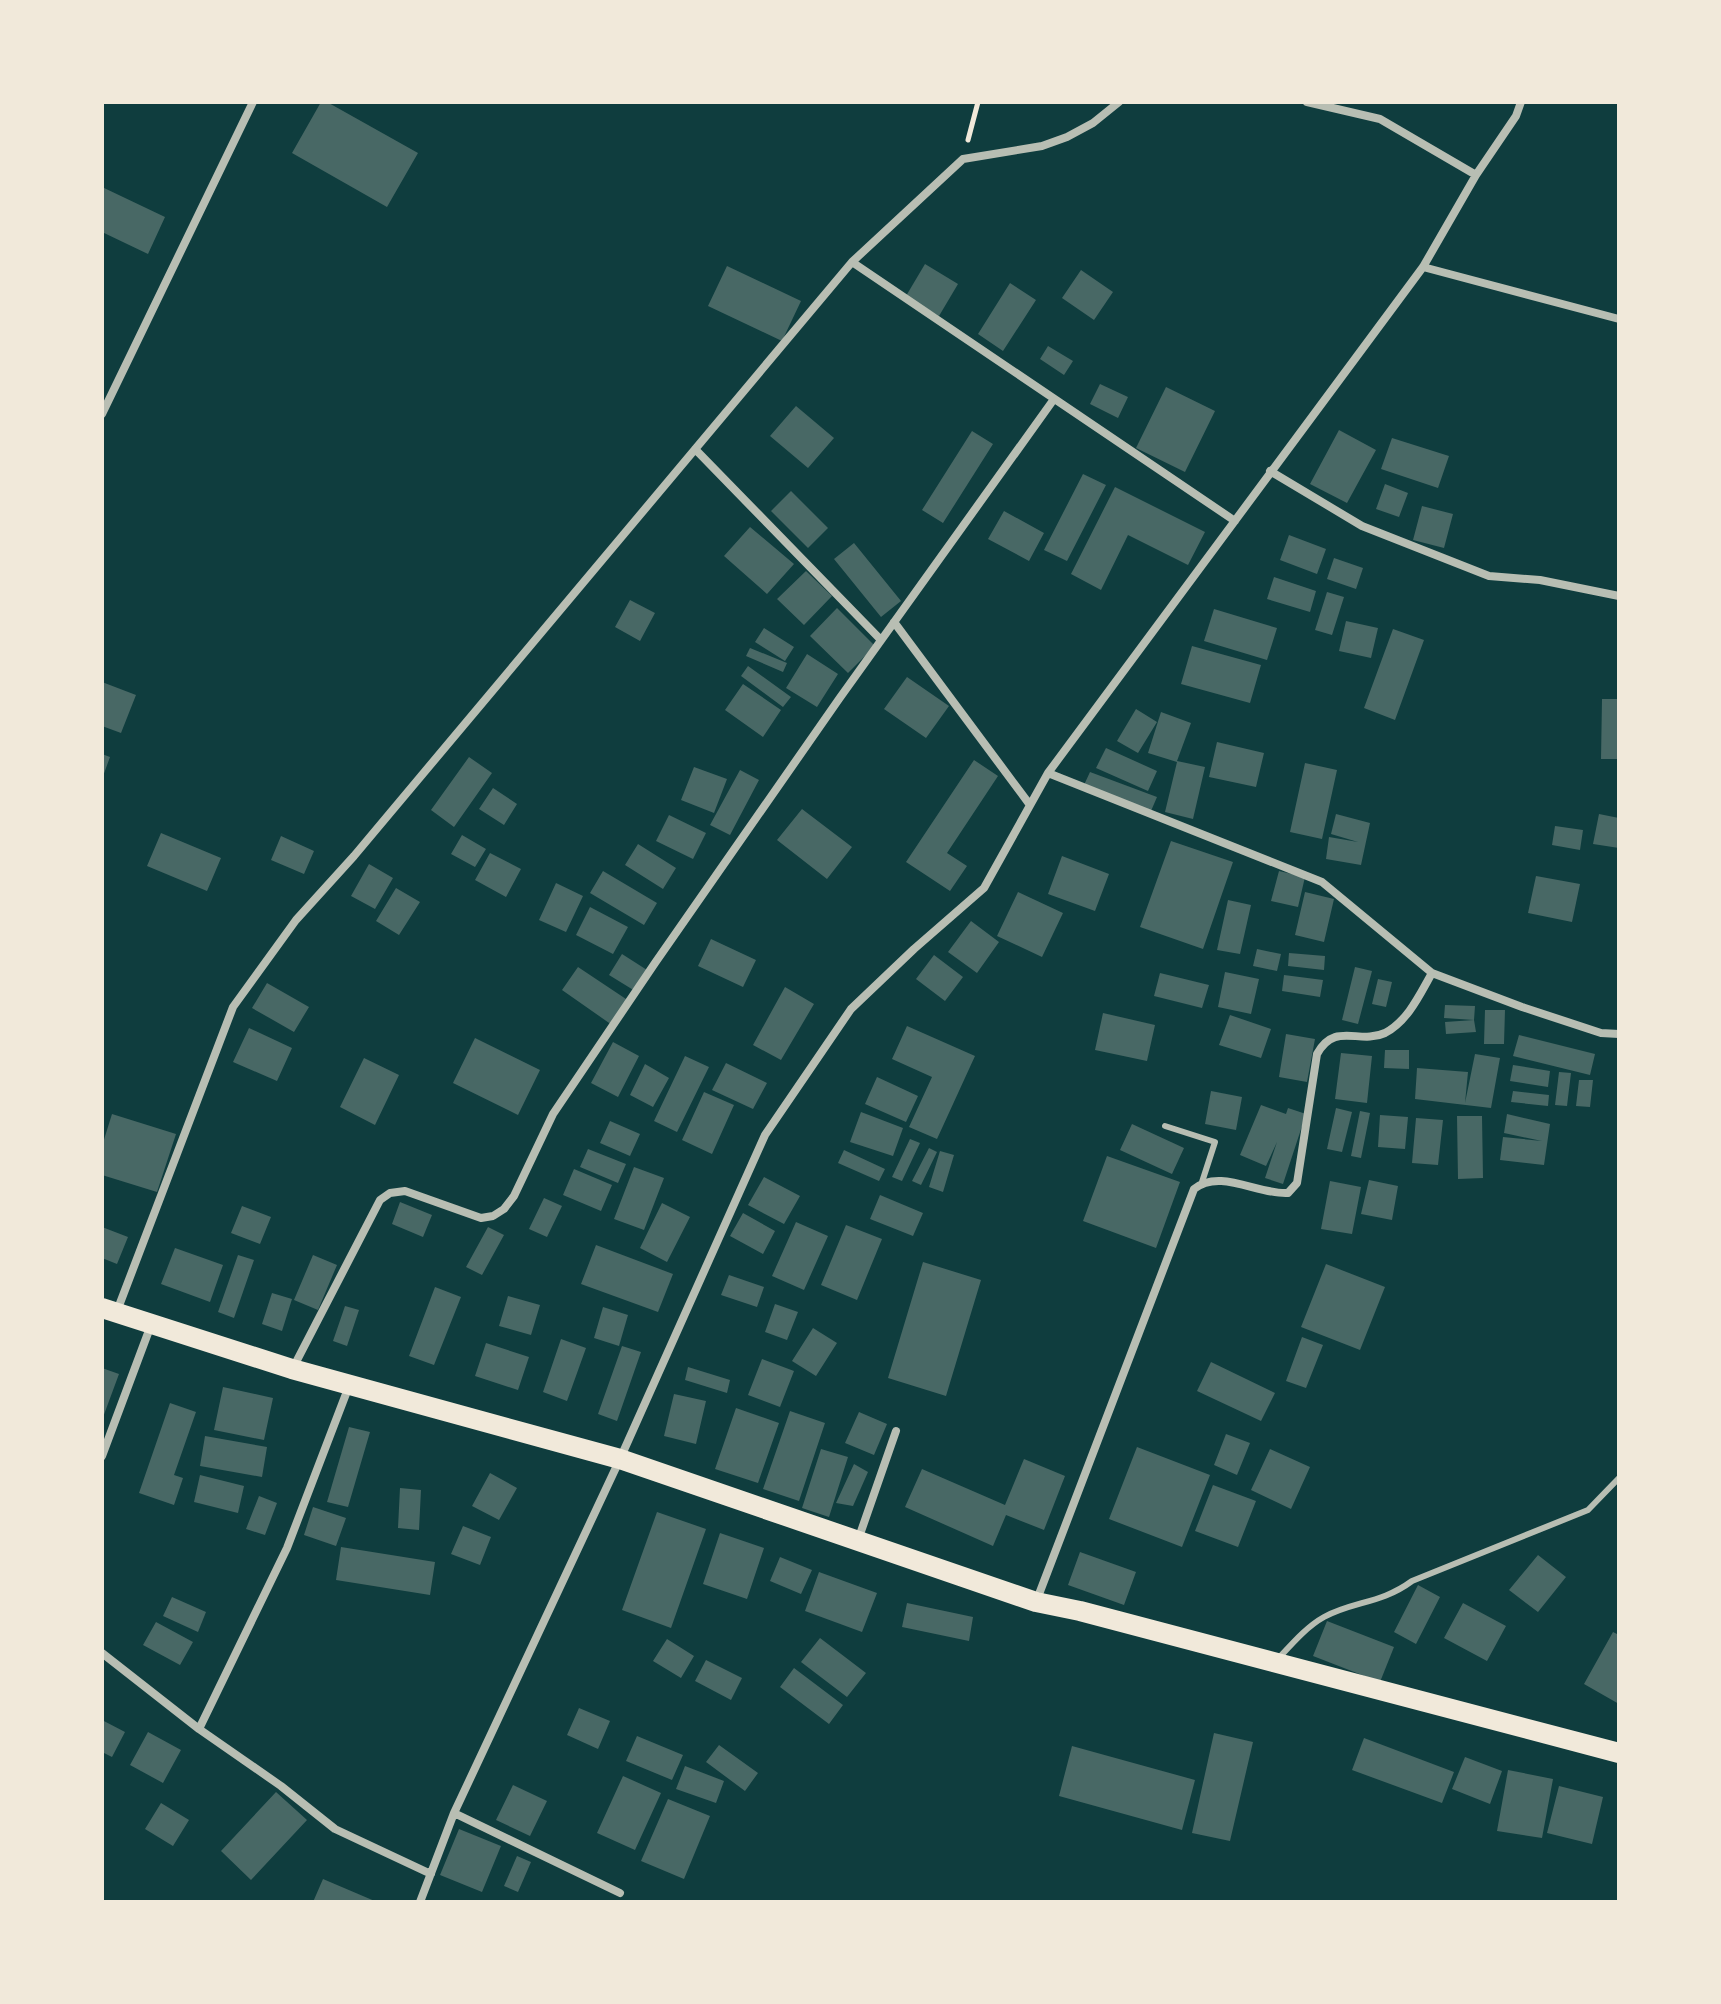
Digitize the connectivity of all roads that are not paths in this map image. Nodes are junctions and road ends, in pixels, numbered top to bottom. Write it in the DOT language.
graph roads {
  1 [pos="253,102"];
  2 [pos="1119,102"];
  3 [pos="1307,102"];
  4 [pos="1521,102"];
  5 [pos="1476,175"];
  6 [pos="852,262"];
  7 [pos="1423,267"];
  8 [pos="1619,319"];
  9 [pos="1054,399"];
  10 [pos="102,414"];
  11 [pos="695,449"];
  12 [pos="1270,471"];
  13 [pos="1235,521"];
  14 [pos="1619,596"];
  15 [pos="894,622"];
  16 [pos="881,640"];
  17 [pos="1048,773"];
  18 [pos="1030,805"];
  19 [pos="1432,973"];
  20 [pos="1619,1034"];
  21 [pos="1165,1126"];
  22 [pos="1202,1182"];
  23 [pos="109,1310"];
  24 [pos="152,1325"];
  25 [pos="292,1369"];
  26 [pos="350,1385"];
  27 [pos="896,1431"];
  28 [pos="102,1456"];
  29 [pos="620,1459"];
  30 [pos="1619,1478"];
  31 [pos="858,1541"];
  32 [pos="1036,1602"];
  33 [pos="102,1653"];
  34 [pos="1274,1662"];
  35 [pos="199,1729"];
  36 [pos="1619,1753"];
  37 [pos="454,1813"];
  38 [pos="431,1874"];
  39 [pos="620,1893"];
  40 [pos="420,1902"];
  1 -- 10 [label="street"];
  2 -- 6 [label="street"];
  3 -- 5 [label="street"];
  4 -- 5 [label="street"];
  5 -- 7 [label="street"];
  6 -- 9 [label="street"];
  6 -- 11 [label="street"];
  7 -- 8 [label="street"];
  7 -- 12 [label="street"];
  9 -- 13 [label="street"];
  9 -- 15 [label="street"];
  11 -- 16 [label="street"];
  11 -- 23 [label="street"];
  12 -- 13 [label="street"];
  12 -- 14 [label="street"];
  13 -- 17 [label="street"];
  15 -- 16 [label="street"];
  15 -- 18 [label="street"];
  16 -- 25 [label="street"];
  17 -- 18 [label="street"];
  17 -- 19 [label="street"];
  18 -- 29 [label="street"];
  19 -- 20 [label="street"];
  19 -- 22 [label="street"];
  21 -- 22 [label="lane"];
  22 -- 32 [label="street"];
  23 -- 24 [label="main road"];
  24 -- 25 [label="main road"];
  24 -- 28 [label="street"];
  25 -- 26 [label="main road"];
  26 -- 29 [label="main road"];
  26 -- 35 [label="street"];
  27 -- 31 [label="street"];
  29 -- 31 [label="main road"];
  29 -- 37 [label="street"];
  30 -- 34 [label="lane"];
  31 -- 32 [label="main road"];
  32 -- 34 [label="main road"];
  33 -- 35 [label="street"];
  34 -- 36 [label="main road"];
  35 -- 38 [label="street"];
  37 -- 38 [label="street"];
  37 -- 39 [label="street"];
  38 -- 40 [label="street"];
}
